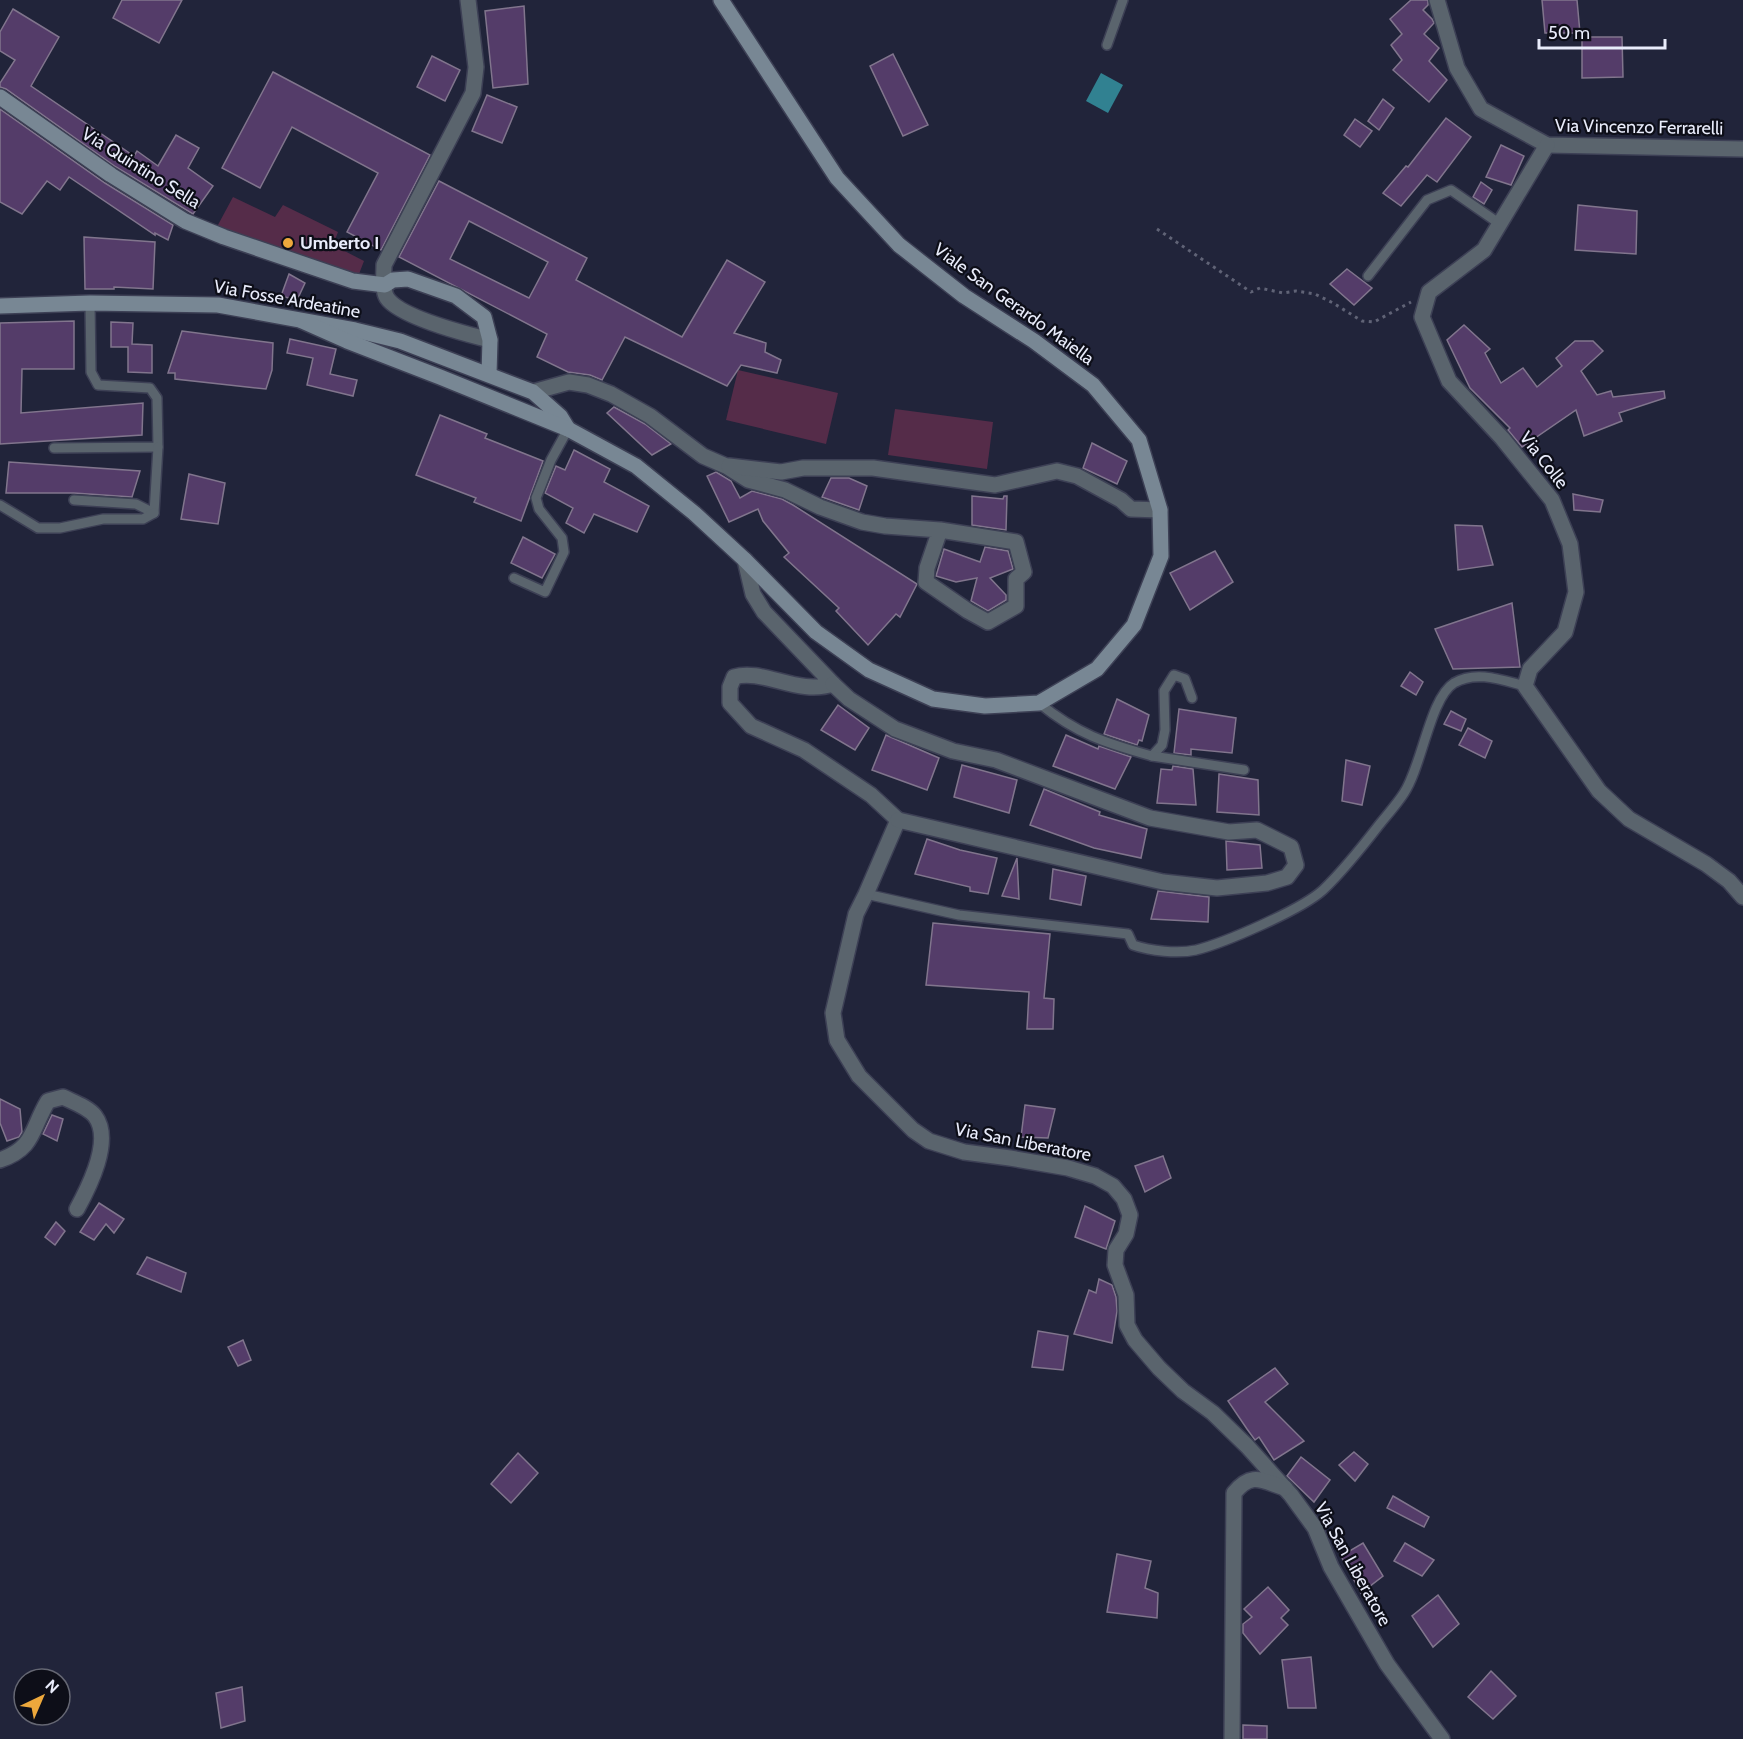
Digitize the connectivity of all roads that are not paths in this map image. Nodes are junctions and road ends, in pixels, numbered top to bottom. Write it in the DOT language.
graph roads {
  1 [pos="468,0"];
  2 [pos="721,0"];
  3 [pos="1123,0"];
  4 [pos="1437,0"];
  5 [pos="1107,45"];
  6 [pos="0,98"];
  7 [pos="1547,145"];
  8 [pos="1743,149"];
  9 [pos="1500,224"];
  10 [pos="1368,276"];
  11 [pos="385,285"];
  12 [pos="90,303"];
  13 [pos="0,306"];
  14 [pos="302,321"];
  15 [pos="490,340"];
  16 [pos="489,374"];
  17 [pos="533,392"];
  18 [pos="568,429"];
  19 [pos="158,447"];
  20 [pos="54,448"];
  21 [pos="726,466"];
  22 [pos="74,500"];
  23 [pos="0,505"];
  24 [pos="1160,510"];
  25 [pos="154,513"];
  26 [pos="940,530"];
  27 [pos="745,560"];
  28 [pos="514,578"];
  29 [pos="833,684"];
  30 [pos="1525,686"];
  31 [pos="1192,698"];
  32 [pos="1039,703"];
  33 [pos="1152,756"];
  34 [pos="1244,770"];
  35 [pos="898,820"];
  36 [pos="866,894"];
  37 [pos="1743,897"];
  38 [pos="0,1160"];
  39 [pos="77,1209"];
  40 [pos="1285,1488"];
  41 [pos="1232,1739"];
  42 [pos="1442,1739"];
  1 -- 11 [label="street"];
  2 -- 24 [label="main road, Viale San Gerardo Maiella"];
  3 -- 5 [label="lane"];
  4 -- 7 [label="street, Via Vincenzo Ferrarelli"];
  6 -- 11 [label="main road, Via Quintino Sella"];
  7 -- 8 [label="street, Via Vincenzo Ferrarelli"];
  7 -- 9 [label="street"];
  9 -- 10 [label="lane"];
  9 -- 30 [label="street, Via Colle"];
  11 -- 15 [label="street"];
  11 -- 15 [label="main road, Via Quintino Sella"];
  12 -- 13 [label="main road, Via Fosse Ardeatine"];
  12 -- 14 [label="main road, Via Fosse Ardeatine"];
  12 -- 19 [label="lane"];
  14 -- 16 [label="main road, Via Fosse Ardeatine"];
  14 -- 18 [label="main road"];
  15 -- 16 [label="main road, Via Quintino Sella"];
  16 -- 17 [label="main road, Via Fosse Ardeatine"];
  17 -- 18 [label="main road, Viale San Gerardo Maiella"];
  17 -- 21 [label="street"];
  18 -- 27 [label="main road, Viale San Gerardo Maiella"];
  18 -- 28 [label="lane"];
  19 -- 20 [label="lane"];
  19 -- 25 [label="lane"];
  21 -- 24 [label="street"];
  21 -- 26 [label="street"];
  22 -- 25 [label="lane"];
  23 -- 25 [label="lane"];
  24 -- 32 [label="main road, Viale San Gerardo Maiella"];
  26 -- 26 [label="street"];
  27 -- 29 [label="street"];
  27 -- 32 [label="main road, Viale San Gerardo Maiella"];
  29 -- 35 [label="street"];
  29 -- 35 [label="street"];
  30 -- 36 [label="lane"];
  30 -- 37 [label="street"];
  31 -- 33 [label="lane"];
  32 -- 33 [label="lane"];
  33 -- 34 [label="lane"];
  35 -- 36 [label="street, Via San Liberatore"];
  36 -- 40 [label="street, Via San Liberatore"];
  38 -- 39 [label="street"];
  40 -- 41 [label="street"];
  40 -- 42 [label="street, Via San Liberatore"];
}
